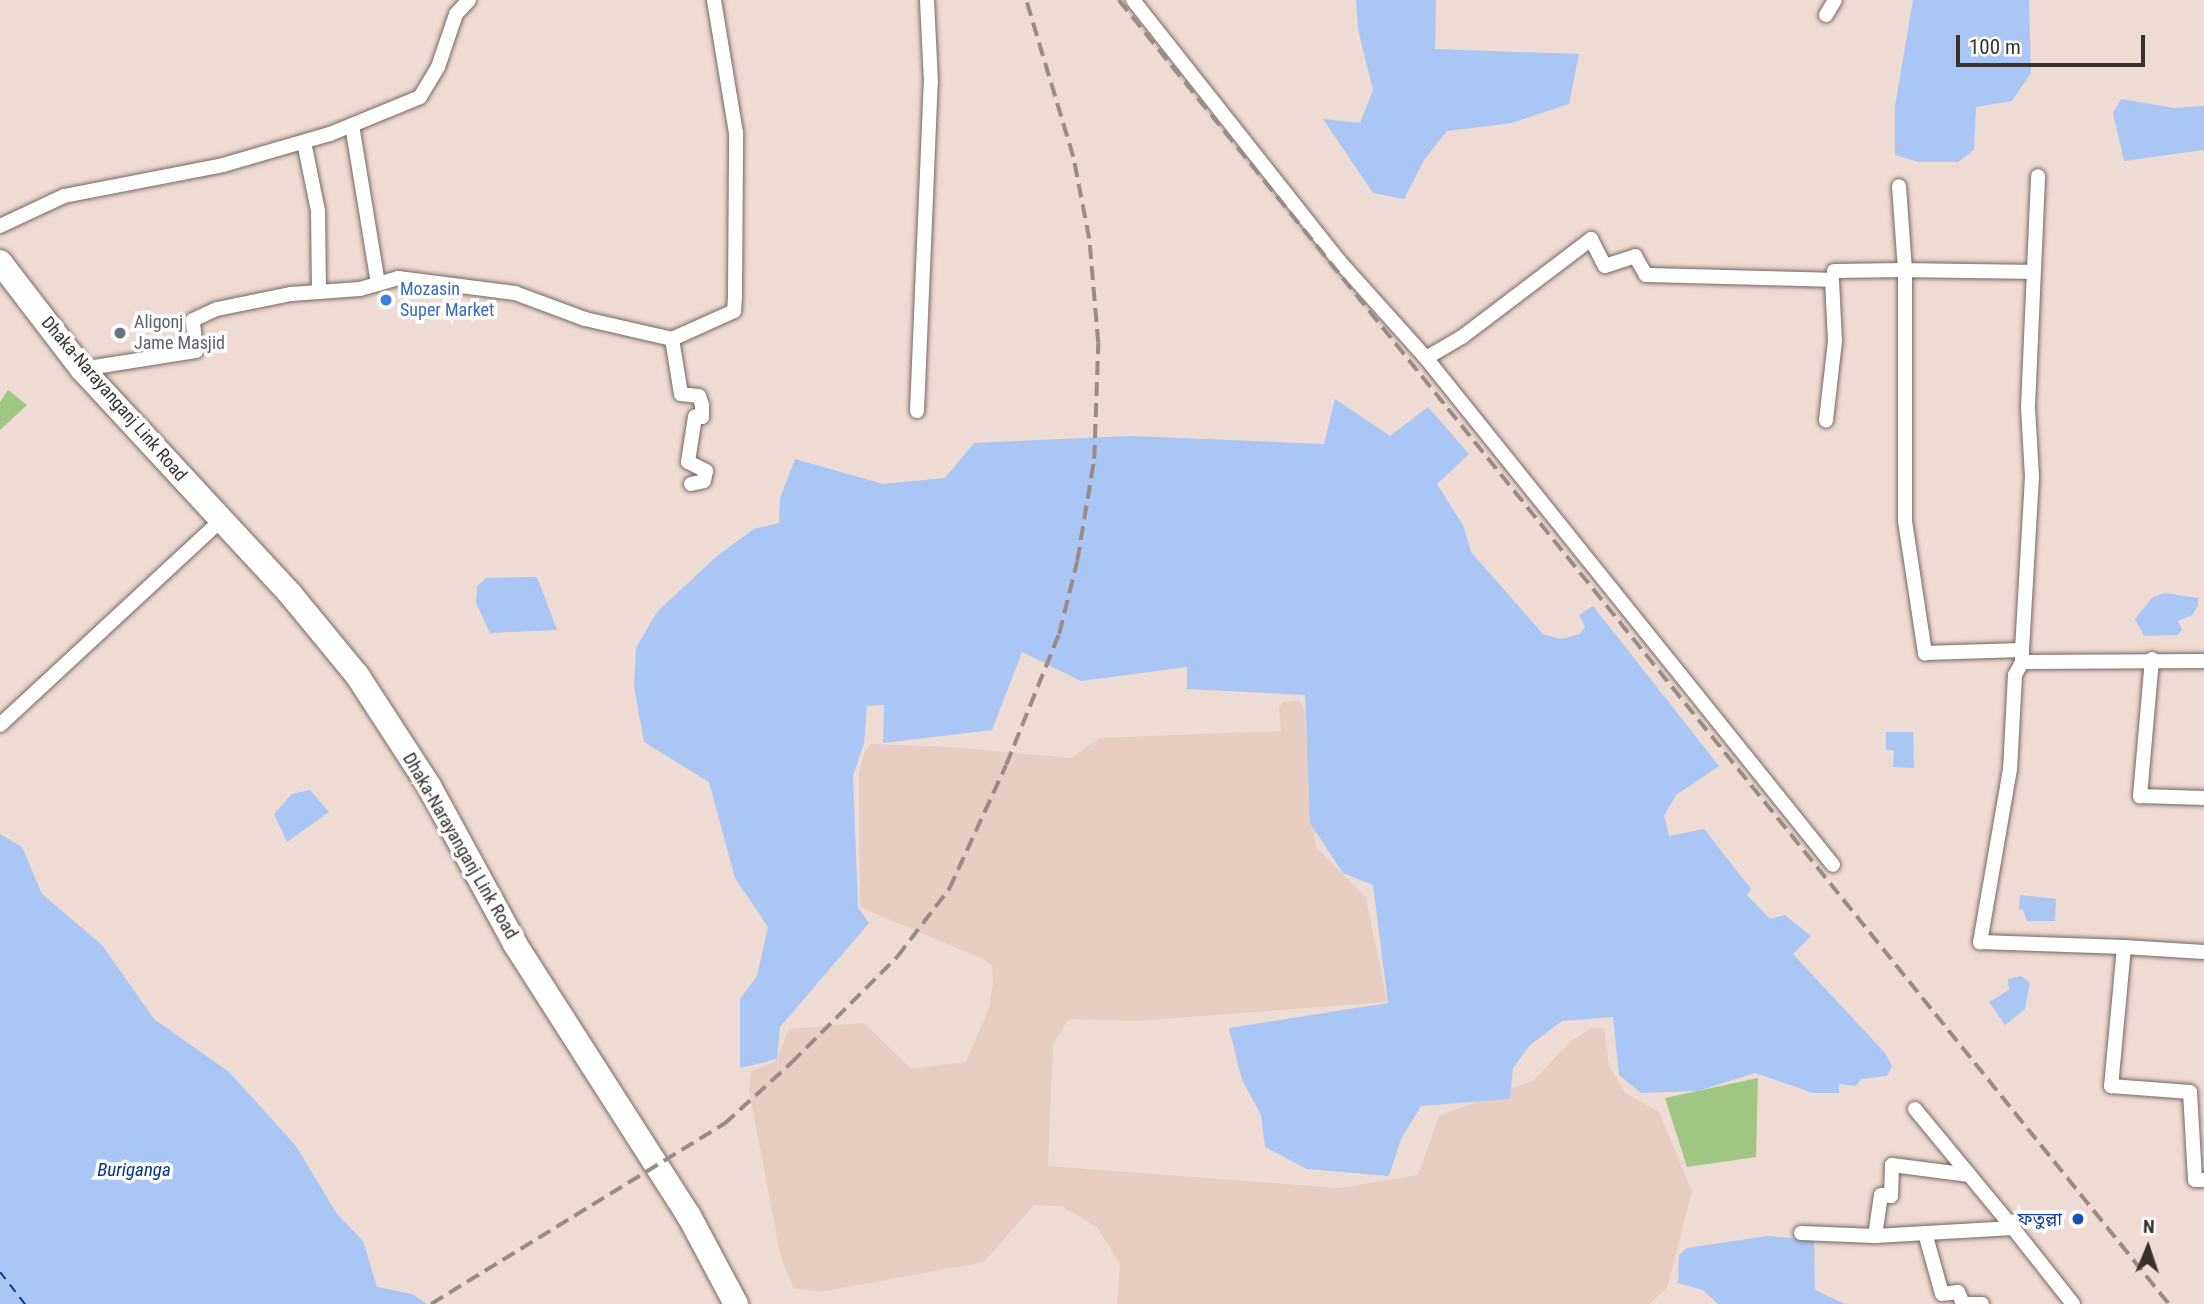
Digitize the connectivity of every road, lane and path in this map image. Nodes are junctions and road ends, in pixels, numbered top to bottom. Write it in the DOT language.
graph roads {
  1 [pos="469,0"];
  2 [pos="714,0"];
  3 [pos="927,0"];
  4 [pos="1133,0"];
  5 [pos="1835,0"];
  6 [pos="1826,15"];
  7 [pos="352,125"];
  8 [pos="304,142"];
  9 [pos="2038,176"];
  10 [pos="1899,186"];
  11 [pos="0,226"];
  12 [pos="0,262"];
  13 [pos="1905,270"];
  14 [pos="1834,271"];
  15 [pos="2032,272"];
  16 [pos="378,284"];
  17 [pos="319,292"];
  18 [pos="672,340"];
  19 [pos="1426,358"];
  20 [pos="82,369"];
  21 [pos="916,411"];
  22 [pos="1826,419"];
  23 [pos="691,484"];
  24 [pos="221,520"];
  25 [pos="2022,656"];
  26 [pos="2152,659"];
  27 [pos="2204,662"];
  28 [pos="0,724"];
  29 [pos="2204,798"];
  30 [pos="1833,865"];
  31 [pos="2124,947"];
  32 [pos="2204,952"];
  33 [pos="1915,1109"];
  34 [pos="1969,1175"];
  35 [pos="2204,1180"];
  36 [pos="2013,1228"];
  37 [pos="1801,1233"];
  38 [pos="1925,1233"];
  39 [pos="1875,1236"];
  40 [pos="736,1304"];
  41 [pos="1964,1304"];
  42 [pos="1982,1304"];
  43 [pos="2073,1304"];
  1 -- 7 [label="street"];
  2 -- 18 [label="street"];
  3 -- 21 [label="street"];
  4 -- 19 [label="street"];
  5 -- 6 [label="street"];
  7 -- 8 [label="street"];
  7 -- 16 [label="street"];
  8 -- 11 [label="street"];
  8 -- 17 [label="street"];
  9 -- 15 [label="street"];
  10 -- 13 [label="street"];
  12 -- 20 [label="highway, Dhaka-Narayanganj Link Road"];
  13 -- 14 [label="street"];
  13 -- 15 [label="street"];
  13 -- 25 [label="street"];
  15 -- 25 [label="street"];
  16 -- 17 [label="street"];
  16 -- 18 [label="street"];
  17 -- 20 [label="street"];
  18 -- 23 [label="street"];
  19 -- 22 [label="street"];
  19 -- 30 [label="street"];
  20 -- 24 [label="highway, Dhaka-Narayanganj Link Road"];
  24 -- 28 [label="street"];
  24 -- 40 [label="highway, Dhaka-Narayanganj Link Road"];
  25 -- 26 [label="street"];
  25 -- 31 [label="street"];
  26 -- 27 [label="street"];
  26 -- 29 [label="street"];
  31 -- 32 [label="street"];
  31 -- 35 [label="street"];
  33 -- 34 [label="street"];
  34 -- 36 [label="street"];
  34 -- 39 [label="street"];
  36 -- 38 [label="street"];
  36 -- 43 [label="street"];
  37 -- 39 [label="street"];
  38 -- 39 [label="street"];
  38 -- 41 [label="street"];
  41 -- 42 [label="street"];
}
